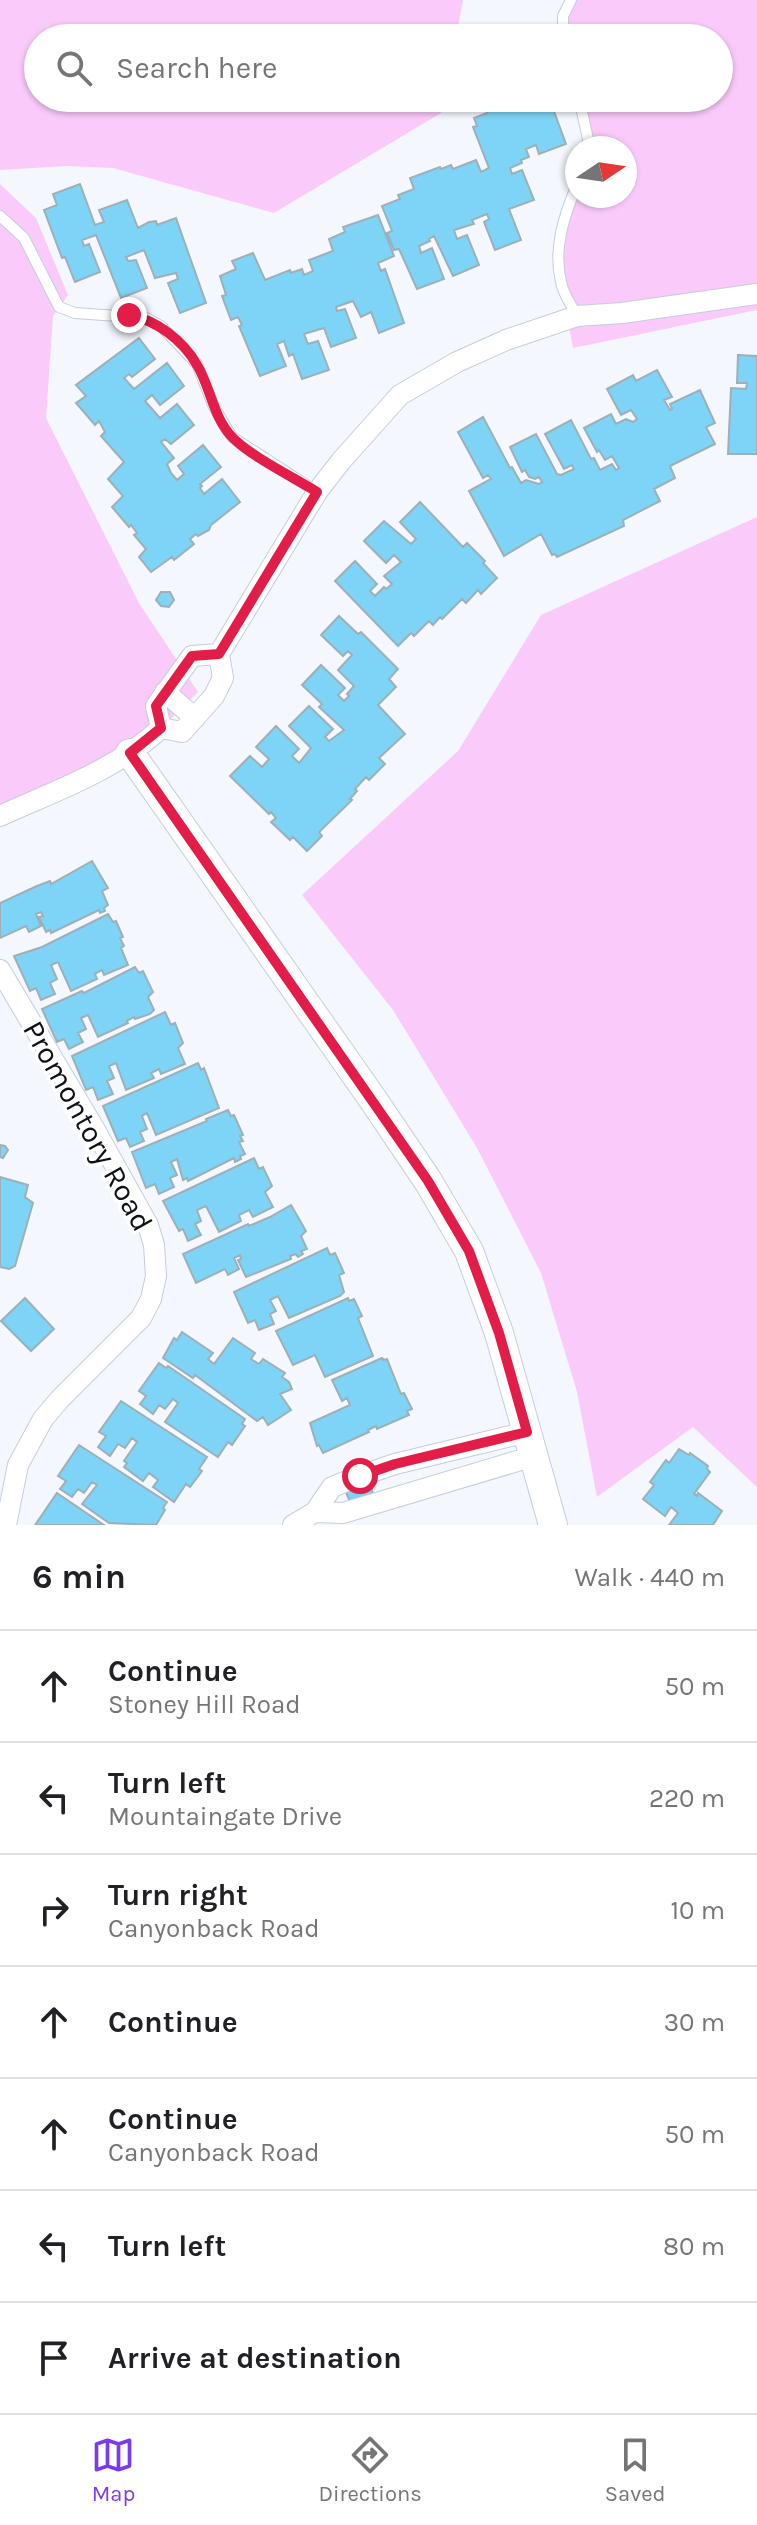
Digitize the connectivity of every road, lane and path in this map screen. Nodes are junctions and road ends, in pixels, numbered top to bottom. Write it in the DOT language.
graph roads {
  1 [pos="571,0"];
  2 [pos="563,24"];
  3 [pos="582,112"];
  4 [pos="587,136"];
  5 [pos="567,208"];
  6 [pos="0,216"];
  7 [pos="757,294"];
  8 [pos="577,316"];
  9 [pos="317,492"];
  10 [pos="219,654"];
  11 [pos="165,692"];
  12 [pos="189,725"];
  13 [pos="161,728"];
  14 [pos="130,753"];
  15 [pos="0,816"];
  16 [pos="0,970"];
  17 [pos="531,1444"];
  18 [pos="395,1464"];
  19 [pos="403,1493"];
  20 [pos="315,1512"];
  21 [pos="6,1525"];
  22 [pos="293,1525"];
  23 [pos="553,1525"];
  1 -- 2 [label="lane"];
  3 -- 4 [label="lane"];
  5 -- 8 [label="lane"];
  6 -- 9 [label="lane"];
  7 -- 8 [label="street"];
  8 -- 9 [label="street"];
  9 -- 10 [label="street"];
  10 -- 11 [label="street"];
  10 -- 12 [label="street"];
  11 -- 12 [label="street"];
  11 -- 13 [label="street"];
  12 -- 13 [label="street"];
  13 -- 14 [label="street"];
  14 -- 15 [label="street"];
  14 -- 17 [label="street"];
  16 -- 21 [label="street, Promontory Road"];
  17 -- 18 [label="street"];
  17 -- 19 [label="street"];
  17 -- 23 [label="street"];
  18 -- 19 [label="street"];
  18 -- 20 [label="street"];
  19 -- 20 [label="street"];
  20 -- 22 [label="street"];
}
